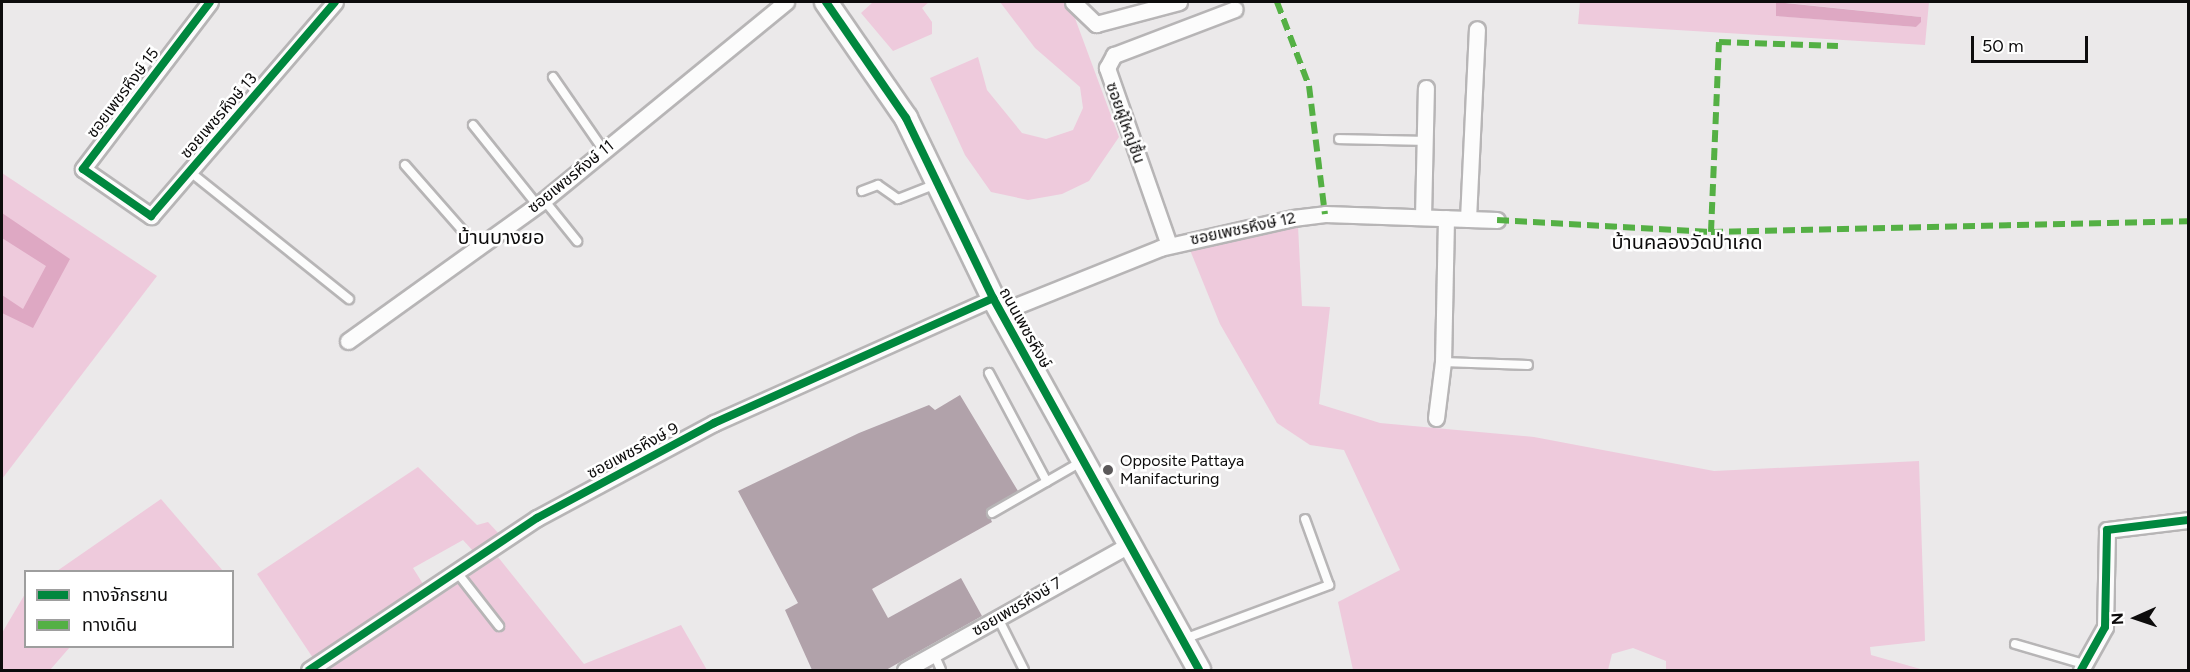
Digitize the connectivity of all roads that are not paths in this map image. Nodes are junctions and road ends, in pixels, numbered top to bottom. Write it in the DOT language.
graph roads {
  1 [pos="210,2"];
  2 [pos="335,2"];
  3 [pos="786,2"];
  4 [pos="826,2"];
  5 [pos="1072,2"];
  6 [pos="1179,2"];
  7 [pos="1235,9"];
  8 [pos="1477,29"];
  9 [pos="553,77"];
  10 [pos="1426,88"];
  11 [pos="473,125"];
  12 [pos="1339,139"];
  13 [pos="1425,141"];
  14 [pos="604,151"];
  15 [pos="405,165"];
  16 [pos="189,171"];
  17 [pos="938,183"];
  18 [pos="862,191"];
  19 [pos="116,192"];
  20 [pos="540,203"];
  21 [pos="1423,217"];
  22 [pos="1446,218"];
  23 [pos="1468,219"];
  24 [pos="1497,220"];
  25 [pos="577,242"];
  26 [pos="1169,245"];
  27 [pos="478,248"];
  28 [pos="349,299"];
  29 [pos="997,305"];
  30 [pos="348,341"];
  31 [pos="1443,362"];
  32 [pos="1528,365"];
  33 [pos="988,373"];
  34 [pos="1436,418"];
  35 [pos="1083,461"];
  36 [pos="1047,482"];
  37 [pos="992,513"];
  38 [pos="1305,519"];
  39 [pos="2188,520"];
  40 [pos="1130,544"];
  41 [pos="455,571"];
  42 [pos="998,618"];
  43 [pos="500,626"];
  44 [pos="1182,640"];
  45 [pos="2014,644"];
  46 [pos="934,654"];
  47 [pos="2082,667"];
  48 [pos="309,670"];
  49 [pos="904,670"];
  50 [pos="941,670"];
  51 [pos="1024,670"];
  52 [pos="1199,670"];
  1 -- 19 [label="street, ซอยเพชรหึงษ์ 15"];
  2 -- 16 [label="street, ซอยเพชรหึงษ์ 13"];
  3 -- 14 [label="street, ซอยเพชรหึงษ์ 11"];
  4 -- 17 [label="main road, ถนนเพชรหึงษ์"];
  5 -- 6 [label="street"];
  7 -- 26 [label="street, ซอยผู้ใหญ่ชื้น"];
  8 -- 23 [label="street"];
  9 -- 14 [label="lane"];
  10 -- 13 [label="street"];
  11 -- 20 [label="lane"];
  12 -- 13 [label="lane"];
  13 -- 21 [label="street"];
  14 -- 20 [label="street, ซอยเพชรหึงษ์ 11"];
  15 -- 27 [label="lane"];
  16 -- 19 [label="street, ซอยเพชรหึงษ์ 13"];
  16 -- 28 [label="lane"];
  17 -- 18 [label="lane"];
  17 -- 29 [label="main road, ถนนเพชรหึงษ์"];
  20 -- 25 [label="lane"];
  20 -- 27 [label="street, ซอยเพชรหึงษ์ 11"];
  21 -- 22 [label="street, ซอยเพชรหึงษ์ 12"];
  21 -- 26 [label="street, ซอยเพชรหึงษ์ 12"];
  22 -- 23 [label="street, ซอยเพชรหึงษ์ 12"];
  22 -- 31 [label="street"];
  23 -- 24 [label="street, ซอยเพชรหึงษ์ 12"];
  26 -- 29 [label="street, ซอยเพชรหึงษ์ 12"];
  27 -- 30 [label="street, ซอยเพชรหึงษ์ 11"];
  29 -- 35 [label="main road, ถนนเพชรหึงษ์"];
  29 -- 41 [label="street, ซอยเพชรหึงษ์ 9"];
  31 -- 32 [label="lane"];
  31 -- 34 [label="street"];
  33 -- 36 [label="lane"];
  35 -- 36 [label="lane"];
  35 -- 40 [label="main road, ถนนเพชรหึงษ์"];
  36 -- 37 [label="lane"];
  38 -- 44 [label="lane"];
  39 -- 47 [label="street"];
  40 -- 42 [label="street, ซอยเพชรหึงษ์ 7"];
  40 -- 44 [label="main road, ถนนเพชรหึงษ์"];
  41 -- 43 [label="lane"];
  41 -- 48 [label="street, ซอยเพชรหึงษ์ 9"];
  42 -- 46 [label="street, ซอยเพชรหึงษ์ 7"];
  42 -- 51 [label="lane"];
  44 -- 52 [label="main road, ถนนเพชรหึงษ์"];
  45 -- 47 [label="lane"];
  46 -- 49 [label="street, ซอยเพชรหึงษ์ 7"];
  46 -- 50 [label="lane"];
}
